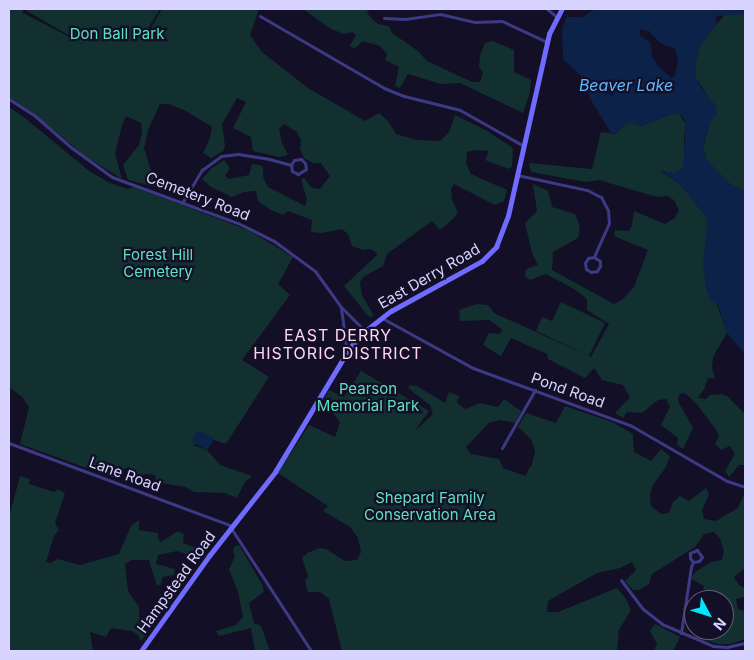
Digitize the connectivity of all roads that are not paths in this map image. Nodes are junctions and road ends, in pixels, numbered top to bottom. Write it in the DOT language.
graph roads {
  1 [pos="547,9"];
  2 [pos="562,9"];
  3 [pos="260,16"];
  4 [pos="557,17"];
  5 [pos="384,18"];
  6 [pos="547,42"];
  7 [pos="9,99"];
  8 [pos="524,146"];
  9 [pos="291,165"];
  10 [pos="517,175"];
  11 [pos="182,203"];
  12 [pos="594,257"];
  13 [pos="341,307"];
  14 [pos="382,317"];
  15 [pos="365,331"];
  16 [pos="348,352"];
  17 [pos="535,390"];
  18 [pos="9,443"];
  19 [pos="502,448"];
  20 [pos="745,487"];
  21 [pos="232,529"];
  22 [pos="693,562"];
  23 [pos="621,580"];
  24 [pos="681,633"];
  25 [pos="745,643"];
  26 [pos="141,651"];
  27 [pos="311,651"];
  1 -- 4 [label="street"];
  2 -- 4 [label="street, East Derry Road"];
  3 -- 8 [label="street"];
  4 -- 6 [label="street, East Derry Road"];
  5 -- 6 [label="street"];
  6 -- 8 [label="street, East Derry Road"];
  7 -- 11 [label="street, Cemetery Road"];
  8 -- 10 [label="street, East Derry Road"];
  9 -- 9 [label="street"];
  9 -- 11 [label="street"];
  10 -- 12 [label="street"];
  10 -- 14 [label="street, East Derry Road"];
  11 -- 13 [label="street, Cemetery Road"];
  12 -- 12 [label="street"];
  13 -- 15 [label="street, Cemetery Road"];
  13 -- 16 [label="street"];
  14 -- 15 [label="street, East Derry Road"];
  14 -- 17 [label="street, Pond Road"];
  15 -- 16 [label="street, East Derry Road"];
  16 -- 21 [label="street, East Derry Road"];
  17 -- 19 [label="street"];
  17 -- 20 [label="street, Pond Road"];
  18 -- 21 [label="street, Lane Road"];
  21 -- 26 [label="street, Hampstead Road"];
  21 -- 27 [label="street"];
  22 -- 22 [label="street"];
  22 -- 24 [label="street"];
  23 -- 24 [label="street"];
  24 -- 25 [label="street"];
}
